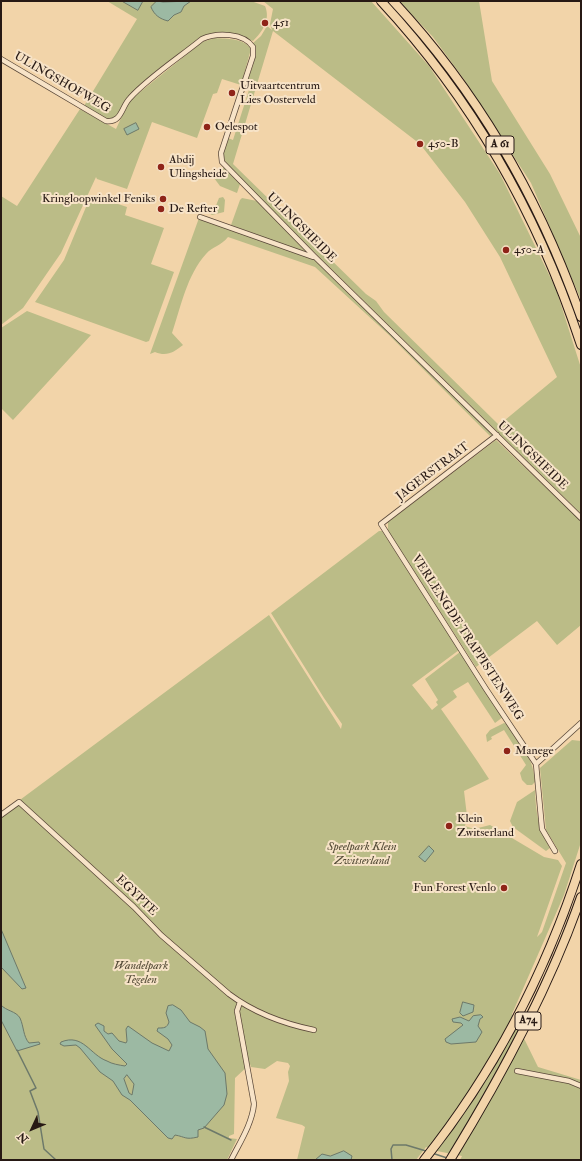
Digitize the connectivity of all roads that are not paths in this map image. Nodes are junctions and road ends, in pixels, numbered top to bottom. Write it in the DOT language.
graph roads {
  1 [pos="381,1"];
  2 [pos="393,1"];
  3 [pos="1,59"];
  4 [pos="113,122"];
  5 [pos="200,217"];
  6 [pos="314,256"];
  7 [pos="581,316"];
  8 [pos="581,345"];
  9 [pos="497,435"];
  10 [pos="581,518"];
  11 [pos="381,524"];
  12 [pos="581,723"];
  13 [pos="536,764"];
  14 [pos="1,815"];
  15 [pos="555,851"];
  16 [pos="581,864"];
  17 [pos="581,896"];
  18 [pos="240,1002"];
  19 [pos="314,1030"];
  20 [pos="517,1071"];
  21 [pos="581,1086"];
  22 [pos="425,1159"];
  23 [pos="231,1160"];
  24 [pos="450,1160"];
  1 -- 8 [label="highway, A 61"];
  2 -- 7 [label="highway, A 61"];
  3 -- 4 [label="street, ULINGSHOFWEG"];
  4 -- 6 [label="street, ULINGSHEIDE"];
  5 -- 6 [label="street"];
  6 -- 9 [label="street, ULINGSHEIDE"];
  9 -- 10 [label="street, ULINGSHEIDE"];
  9 -- 11 [label="street, JAGERSTRAAT"];
  11 -- 13 [label="street, VERLENGDE TRAPPISTENWEG"];
  12 -- 13 [label="street"];
  13 -- 15 [label="street"];
  14 -- 18 [label="street, EGYPTE"];
  16 -- 22 [label="highway, A74"];
  17 -- 24 [label="highway, A74"];
  18 -- 19 [label="street, EGYPTE"];
  18 -- 23 [label="street"];
  20 -- 21 [label="street"];
}
